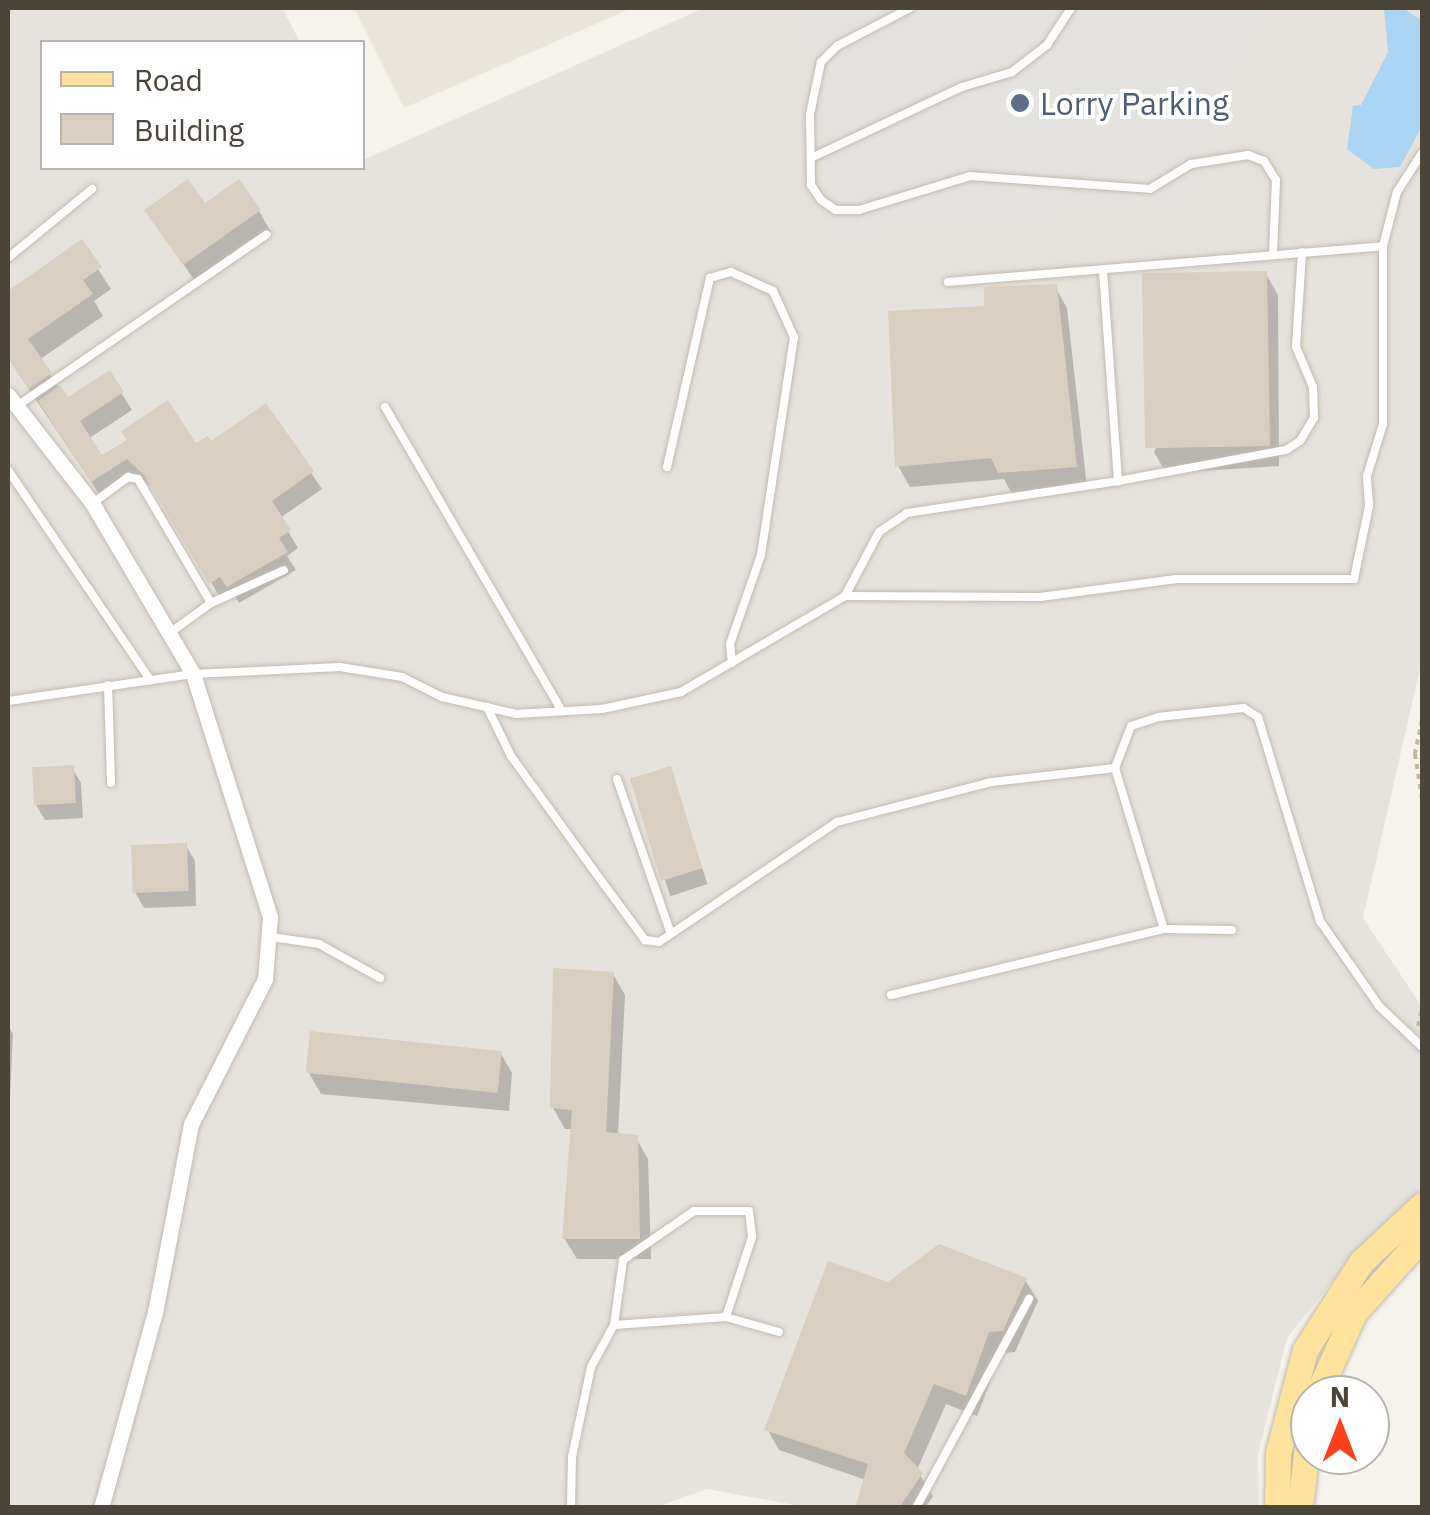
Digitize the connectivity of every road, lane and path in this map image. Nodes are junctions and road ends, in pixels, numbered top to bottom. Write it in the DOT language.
graph roads {
  1 [pos="910,8"];
  2 [pos="1071,8"];
  3 [pos="1422,153"];
  4 [pos="811,158"];
  5 [pos="92,189"];
  6 [pos="267,234"];
  7 [pos="1382,246"];
  8 [pos="1302,252"];
  9 [pos="1273,256"];
  10 [pos="8,258"];
  11 [pos="1103,271"];
  12 [pos="948,282"];
  13 [pos="12,401"];
  14 [pos="385,408"];
  15 [pos="667,467"];
  16 [pos="8,470"];
  17 [pos="1118,481"];
  18 [pos="92,503"];
  19 [pos="284,570"];
  20 [pos="844,596"];
  21 [pos="211,603"];
  22 [pos="171,632"];
  23 [pos="732,663"];
  24 [pos="193,674"];
  25 [pos="150,680"];
  26 [pos="108,685"];
  27 [pos="8,701"];
  28 [pos="487,707"];
  29 [pos="562,711"];
  30 [pos="1422,720"];
  31 [pos="1115,768"];
  32 [pos="617,779"];
  33 [pos="110,783"];
  34 [pos="1422,799"];
  35 [pos="1164,929"];
  36 [pos="1232,930"];
  37 [pos="671,934"];
  38 [pos="272,936"];
  39 [pos="380,978"];
  40 [pos="891,995"];
  41 [pos="1422,1010"];
  42 [pos="1416,1035"];
  43 [pos="1422,1047"];
  44 [pos="1422,1204"];
  45 [pos="1422,1237"];
  46 [pos="1029,1299"];
  47 [pos="726,1317"];
  48 [pos="614,1325"];
  49 [pos="779,1332"];
  50 [pos="1326,1375"];
  51 [pos="1304,1475"];
  52 [pos="100,1508"];
  53 [pos="571,1508"];
  54 [pos="916,1508"];
  55 [pos="1277,1508"];
  56 [pos="1300,1508"];
  1 -- 4 [label="lane"];
  2 -- 4 [label="lane"];
  3 -- 7 [label="lane"];
  4 -- 9 [label="lane"];
  5 -- 10 [label="lane"];
  6 -- 13 [label="lane"];
  7 -- 8 [label="lane"];
  7 -- 20 [label="lane"];
  8 -- 9 [label="lane"];
  8 -- 17 [label="lane"];
  9 -- 11 [label="lane"];
  11 -- 12 [label="lane"];
  11 -- 17 [label="lane"];
  13 -- 18 [label="street"];
  14 -- 29 [label="lane"];
  15 -- 23 [label="lane"];
  16 -- 25 [label="lane"];
  17 -- 20 [label="lane"];
  18 -- 21 [label="lane"];
  18 -- 22 [label="street"];
  19 -- 21 [label="lane"];
  20 -- 23 [label="lane"];
  21 -- 22 [label="lane"];
  22 -- 24 [label="street"];
  23 -- 29 [label="lane"];
  24 -- 25 [label="lane"];
  24 -- 28 [label="lane"];
  24 -- 38 [label="street"];
  25 -- 26 [label="lane"];
  26 -- 27 [label="lane"];
  26 -- 33 [label="lane"];
  28 -- 29 [label="lane"];
  28 -- 37 [label="lane"];
  30 -- 34 [label="path"];
  31 -- 35 [label="lane"];
  31 -- 37 [label="lane"];
  31 -- 42 [label="lane"];
  32 -- 37 [label="lane"];
  35 -- 36 [label="lane"];
  35 -- 40 [label="lane"];
  38 -- 39 [label="lane"];
  38 -- 52 [label="street"];
  41 -- 42 [label="path"];
  42 -- 43 [label="lane"];
  44 -- 55 [label="main road"];
  45 -- 50 [label="main road"];
  46 -- 54 [label="lane"];
  47 -- 48 [label="lane"];
  47 -- 48 [label="lane"];
  47 -- 49 [label="lane"];
  48 -- 53 [label="lane"];
  51 -- 56 [label="main road"];
}
